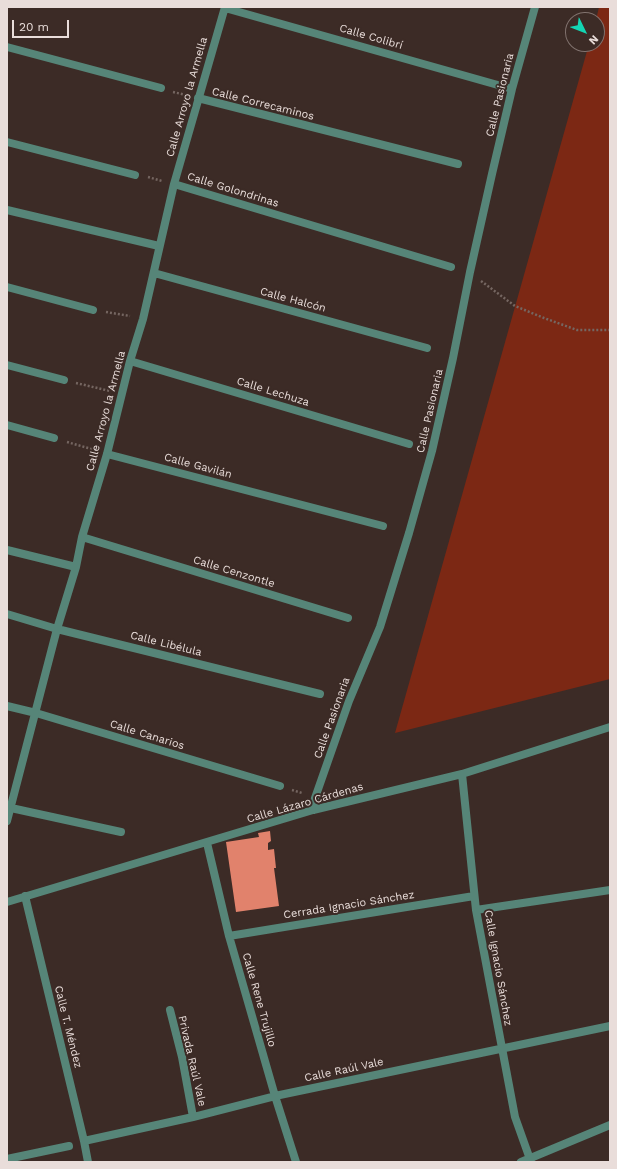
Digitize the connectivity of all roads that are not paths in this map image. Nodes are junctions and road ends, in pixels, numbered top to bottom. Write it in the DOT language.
graph roads {
  1 [pos="225,7"];
  2 [pos="534,7"];
  3 [pos="7,47"];
  4 [pos="161,88"];
  5 [pos="512,89"];
  6 [pos="198,98"];
  7 [pos="7,142"];
  8 [pos="458,164"];
  9 [pos="135,175"];
  10 [pos="174,184"];
  11 [pos="7,210"];
  12 [pos="159,246"];
  13 [pos="450,267"];
  14 [pos="154,273"];
  15 [pos="7,288"];
  16 [pos="93,310"];
  17 [pos="426,348"];
  18 [pos="130,361"];
  19 [pos="7,365"];
  20 [pos="64,380"];
  21 [pos="7,426"];
  22 [pos="54,438"];
  23 [pos="409,444"];
  24 [pos="107,454"];
  25 [pos="383,526"];
  26 [pos="82,537"];
  27 [pos="7,550"];
  28 [pos="76,567"];
  29 [pos="7,614"];
  30 [pos="348,618"];
  31 [pos="57,629"];
  32 [pos="320,694"];
  33 [pos="7,706"];
  34 [pos="36,713"];
  35 [pos="610,727"];
  36 [pos="462,774"];
  37 [pos="280,786"];
  38 [pos="11,808"];
  39 [pos="313,810"];
  40 [pos="7,821"];
  41 [pos="121,832"];
  42 [pos="208,843"];
  43 [pos="610,890"];
  44 [pos="25,896"];
  45 [pos="474,896"];
  46 [pos="7,902"];
  47 [pos="476,910"];
  48 [pos="228,936"];
  49 [pos="170,1010"];
  50 [pos="610,1026"];
  51 [pos="502,1048"];
  52 [pos="275,1096"];
  53 [pos="193,1117"];
  54 [pos="610,1125"];
  55 [pos="84,1141"];
  56 [pos="69,1146"];
  57 [pos="7,1159"];
  58 [pos="530,1160"];
  59 [pos="88,1162"];
  60 [pos="296,1162"];
  61 [pos="521,1162"];
  1 -- 5 [label="street, Calle Colibrí"];
  1 -- 6 [label="street, Calle Arroyo la Armella"];
  2 -- 5 [label="street, Calle Pasionaria"];
  3 -- 4 [label="street"];
  5 -- 39 [label="street, Calle Pasionaria"];
  6 -- 8 [label="street, Calle Correcaminos"];
  6 -- 10 [label="street, Calle Arroyo la Armella"];
  7 -- 9 [label="street"];
  10 -- 12 [label="street, Calle Arroyo la Armella"];
  10 -- 13 [label="street, Calle Golondrinas"];
  11 -- 12 [label="street"];
  12 -- 14 [label="street, Calle Arroyo la Armella"];
  14 -- 17 [label="street, Calle Halcón"];
  14 -- 18 [label="street, Calle Arroyo la Armella"];
  15 -- 16 [label="street"];
  18 -- 23 [label="street, Calle Lechuza"];
  18 -- 24 [label="street, Calle Arroyo la Armella"];
  19 -- 20 [label="street"];
  21 -- 22 [label="street"];
  24 -- 25 [label="street, Calle Gavilán"];
  24 -- 26 [label="street, Calle Arroyo la Armella"];
  26 -- 28 [label="street, Calle Arroyo la Armella"];
  26 -- 30 [label="street, Calle Cenzontle"];
  27 -- 28 [label="street"];
  28 -- 31 [label="street, Calle Arroyo la Armella"];
  29 -- 31 [label="street, Calle Libélula"];
  31 -- 32 [label="street, Calle Libélula"];
  31 -- 34 [label="street, Calle Arroyo la Armella"];
  33 -- 34 [label="street, Calle Canarios"];
  34 -- 37 [label="street, Calle Canarios"];
  34 -- 38 [label="street, Calle Arroyo la Armella"];
  35 -- 36 [label="street, Calle Lázaro Cárdenas"];
  36 -- 39 [label="street, Calle Lázaro Cárdenas"];
  36 -- 45 [label="street, Calle Ignacio Sánchez"];
  38 -- 40 [label="street, Calle Arroyo la Armella"];
  38 -- 41 [label="street"];
  39 -- 42 [label="street, Calle Lázaro Cárdenas"];
  42 -- 44 [label="street, Calle Lázaro Cárdenas"];
  42 -- 48 [label="street, Calle Rene Trujillo"];
  43 -- 47 [label="street"];
  44 -- 46 [label="street, Calle Lázaro Cárdenas"];
  44 -- 55 [label="street, Calle T. Méndez"];
  45 -- 47 [label="street, Calle Ignacio Sánchez"];
  45 -- 48 [label="street, Cerrada Ignacio Sánchez"];
  47 -- 51 [label="street, Calle Ignacio Sánchez"];
  48 -- 52 [label="street, Calle Rene Trujillo"];
  49 -- 53 [label="street, Privada Raúl Vale"];
  50 -- 51 [label="street, Calle Raúl Vale"];
  51 -- 52 [label="street, Calle Raúl Vale"];
  51 -- 58 [label="street, Calle Ignacio Sánchez"];
  52 -- 53 [label="street, Calle Raúl Vale"];
  52 -- 60 [label="street, Calle Rene Trujillo"];
  53 -- 55 [label="street, Calle Raúl Vale"];
  54 -- 58 [label="street"];
  55 -- 59 [label="street, Calle T. Méndez"];
  56 -- 57 [label="street"];
  58 -- 61 [label="street"];
}
